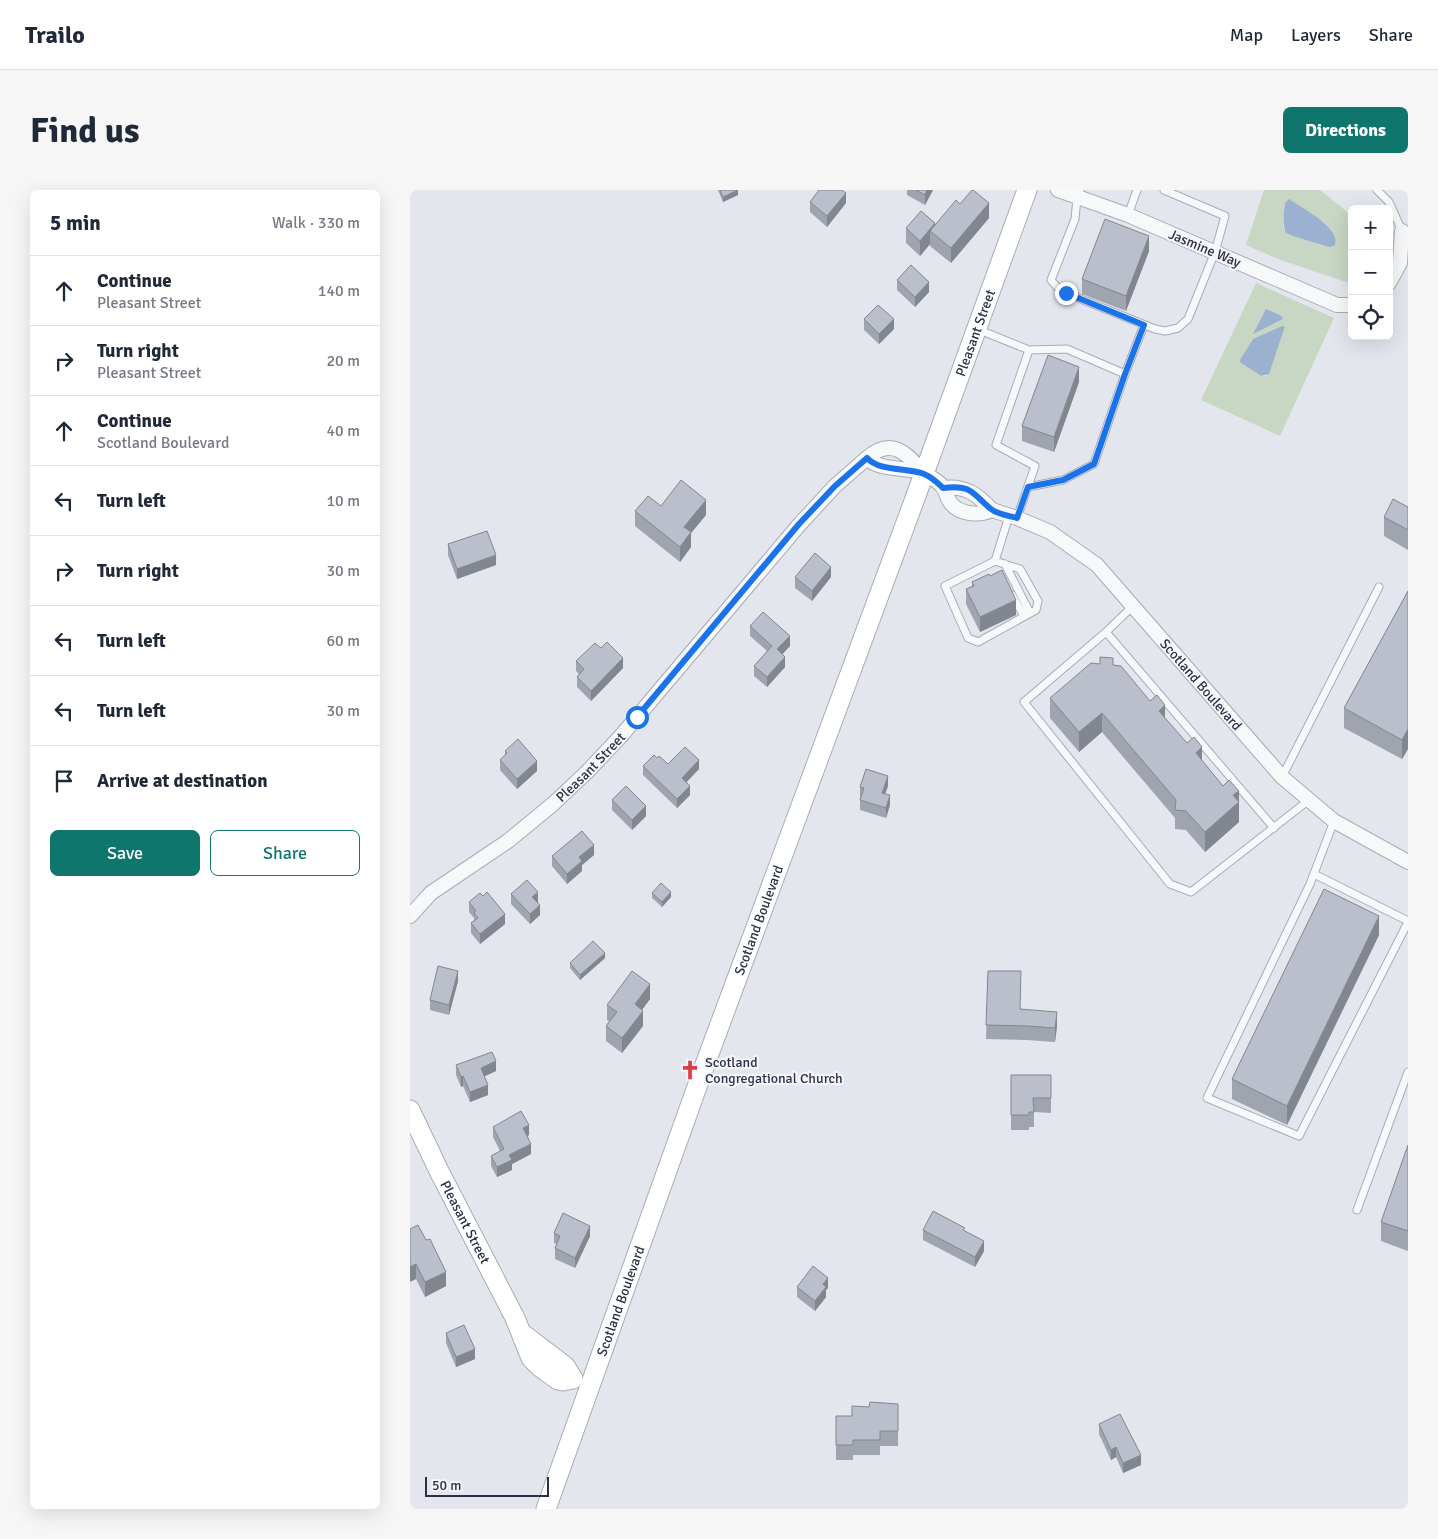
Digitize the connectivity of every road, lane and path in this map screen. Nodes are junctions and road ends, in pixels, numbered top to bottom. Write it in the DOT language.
graph roads {
  1 [pos="1027,190"];
  2 [pos="1058,190"];
  3 [pos="1137,190"];
  4 [pos="1164,190"];
  5 [pos="1377,190"];
  6 [pos="1078,194"];
  7 [pos="1128,215"];
  8 [pos="1402,231"];
  9 [pos="1215,252"];
  10 [pos="1404,263"];
  11 [pos="1393,278"];
  12 [pos="1348,305"];
  13 [pos="1144,325"];
  14 [pos="976,329"];
  15 [pos="1029,350"];
  16 [pos="1125,374"];
  17 [pos="924,474"];
  18 [pos="1028,487"];
  19 [pos="943,488"];
  20 [pos="992,510"];
  21 [pos="1013,517"];
  22 [pos="995,561"];
  23 [pos="1005,564"];
  24 [pos="1379,588"];
  25 [pos="1133,606"];
  26 [pos="1027,615"];
  27 [pos="1106,632"];
  28 [pos="1282,777"];
  29 [pos="1309,800"];
  30 [pos="1334,821"];
  31 [pos="1274,828"];
  32 [pos="1408,862"];
  33 [pos="1314,874"];
  34 [pos="410,916"];
  35 [pos="1408,921"];
  36 [pos="1408,1072"];
  37 [pos="410,1110"];
  38 [pos="1357,1210"];
  39 [pos="590,1389"];
  40 [pos="546,1509"];
  1 -- 14 [label="main road, Pleasant Street"];
  2 -- 6 [label="street, Jasmine Way"];
  3 -- 7 [label="lane"];
  4 -- 9 [label="lane"];
  5 -- 8 [label="lane"];
  6 -- 7 [label="street, Jasmine Way"];
  6 -- 13 [label="lane"];
  7 -- 9 [label="street, Jasmine Way"];
  8 -- 10 [label="street"];
  9 -- 12 [label="street, Jasmine Way"];
  9 -- 13 [label="lane"];
  10 -- 11 [label="street"];
  13 -- 16 [label="lane"];
  14 -- 15 [label="lane"];
  14 -- 17 [label="main road, Pleasant Street"];
  15 -- 16 [label="lane"];
  15 -- 18 [label="lane"];
  16 -- 18 [label="lane"];
  17 -- 19 [label="street, Scotland Boulevard"];
  17 -- 34 [label="street, Pleasant Street"];
  17 -- 39 [label="main road, Scotland Boulevard"];
  18 -- 21 [label="lane"];
  19 -- 20 [label="street, Scotland Boulevard"];
  19 -- 20 [label="street, Scotland Boulevard"];
  20 -- 21 [label="street, Scotland Boulevard"];
  21 -- 22 [label="lane"];
  21 -- 25 [label="street, Scotland Boulevard"];
  22 -- 23 [label="lane"];
  22 -- 26 [label="lane"];
  22 -- 26 [label="lane"];
  23 -- 26 [label="lane"];
  23 -- 26 [label="lane"];
  24 -- 28 [label="lane"];
  25 -- 27 [label="lane"];
  25 -- 28 [label="street, Scotland Boulevard"];
  27 -- 31 [label="lane"];
  27 -- 31 [label="lane"];
  28 -- 29 [label="street, Scotland Boulevard"];
  29 -- 30 [label="street, Scotland Boulevard"];
  29 -- 31 [label="lane"];
  30 -- 32 [label="street, Scotland Boulevard"];
  30 -- 33 [label="lane"];
  33 -- 35 [label="lane"];
  33 -- 35 [label="lane"];
  36 -- 38 [label="lane"];
  37 -- 39 [label="main road, Pleasant Street"];
  39 -- 40 [label="main road"];
}
